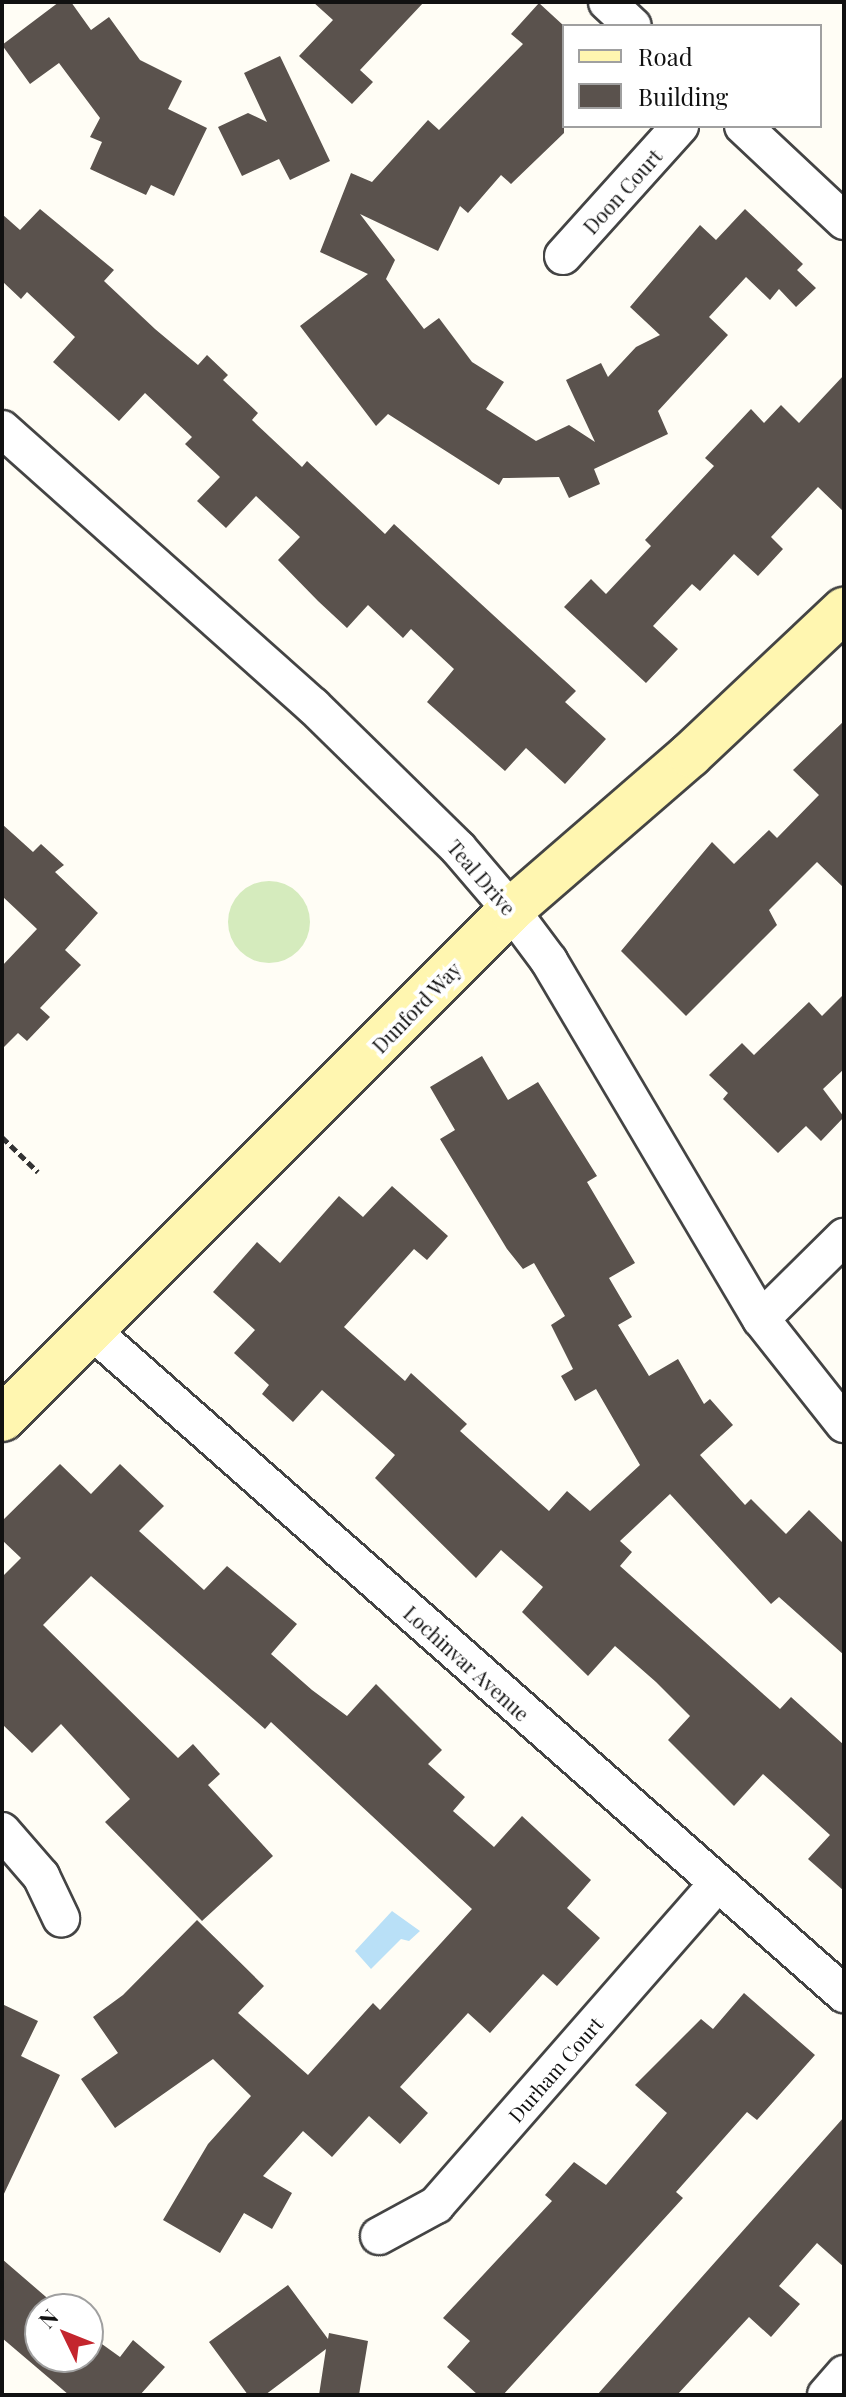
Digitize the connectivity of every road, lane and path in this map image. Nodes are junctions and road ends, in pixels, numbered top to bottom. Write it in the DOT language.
graph roads {
  1 [pos="607,2"];
  2 [pos="631,24"];
  3 [pos="678,128"];
  4 [pos="745,128"];
  5 [pos="844,221"];
  6 [pos="563,256"];
  7 [pos="2,429"];
  8 [pos="844,610"];
  9 [pos="511,910"];
  10 [pos="2,1137"];
  11 [pos="38,1172"];
  12 [pos="844,1237"];
  13 [pos="761,1319"];
  14 [pos="92,1331"];
  15 [pos="2,1419"];
  16 [pos="844,1424"];
  17 [pos="2,1831"];
  18 [pos="716,1885"];
  19 [pos="61,1918"];
  20 [pos="844,1994"];
  21 [pos="379,2236"];
  22 [pos="844,2374"];
  23 [pos="826,2395"];
  1 -- 2 [label="street"];
  3 -- 6 [label="street, Doon Court"];
  4 -- 5 [label="street"];
  7 -- 9 [label="street, Teal Drive"];
  8 -- 9 [label="street, Dunford Way"];
  9 -- 13 [label="street, Teal Drive"];
  9 -- 14 [label="street, Dunford Way"];
  10 -- 11 [label="path"];
  12 -- 13 [label="street"];
  13 -- 16 [label="street, Teal Drive"];
  14 -- 15 [label="street, Dunford Way"];
  14 -- 18 [label="street, Lochinvar Avenue"];
  17 -- 19 [label="street"];
  18 -- 20 [label="street, Lochinvar Avenue"];
  18 -- 21 [label="street, Durham Court"];
  22 -- 23 [label="street"];
}
